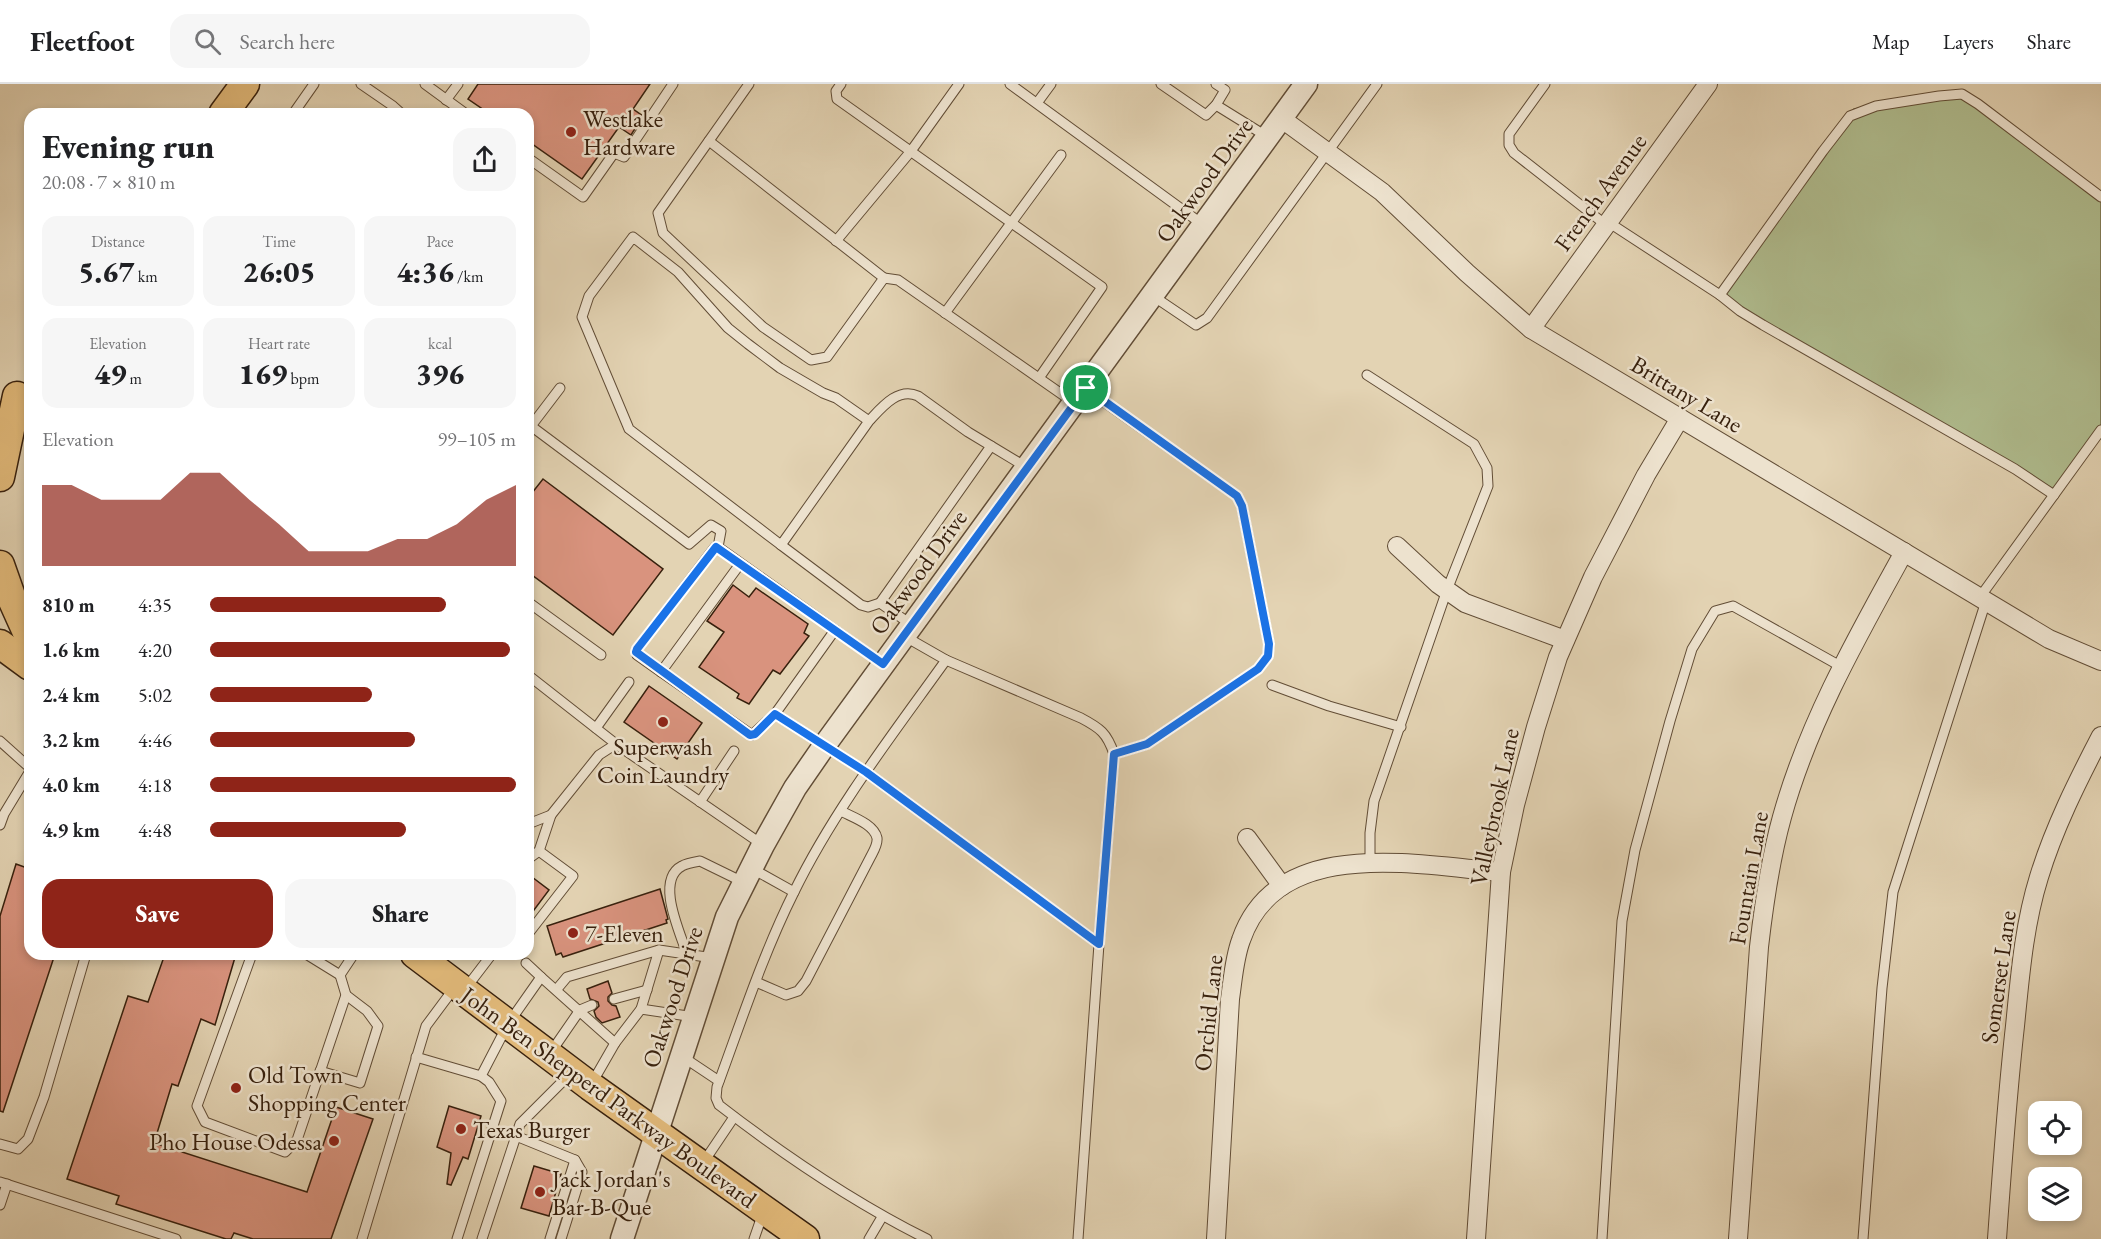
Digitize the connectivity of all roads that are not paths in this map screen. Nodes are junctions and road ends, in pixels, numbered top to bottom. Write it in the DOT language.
graph roads {
  1 [pos="245,84"];
  2 [pos="314,84"];
  3 [pos="361,84"];
  4 [pos="425,84"];
  5 [pos="458,84"];
  6 [pos="672,84"];
  7 [pos="749,84"];
  8 [pos="841,84"];
  9 [pos="959,84"];
  10 [pos="1010,84"];
  11 [pos="1051,84"];
  12 [pos="1161,84"];
  13 [pos="1216,84"];
  14 [pos="1306,84"];
  15 [pos="1377,84"];
  16 [pos="1545,84"];
  17 [pos="1708,84"];
  18 [pos="446,100"];
  19 [pos="1037,104"];
  20 [pos="1216,105"];
  21 [pos="227,108"];
  22 [pos="297,108"];
  23 [pos="395,108"];
  24 [pos="457,108"];
  25 [pos="1282,119"];
  26 [pos="1268,138"];
  27 [pos="709,141"];
  28 [pos="910,151"];
  29 [pos="1328,153"];
  30 [pos="1061,155"];
  31 [pos="534,162"];
  32 [pos="2101,197"];
  33 [pos="1011,223"];
  34 [pos="1607,224"];
  35 [pos="1204,225"];
  36 [pos="836,241"];
  37 [pos="884,278"];
  38 [pos="1720,295"];
  39 [pos="1153,296"];
  40 [pos="945,313"];
  41 [pos="1531,329"];
  42 [pos="1367,375"];
  43 [pos="1039,378"];
  44 [pos="560,388"];
  45 [pos="16,393"];
  46 [pos="1080,396"];
  47 [pos="0,418"];
  48 [pos="1680,418"];
  49 [pos="869,421"];
  50 [pos="534,423"];
  51 [pos="2101,430"];
  52 [pos="534,431"];
  53 [pos="991,446"];
  54 [pos="1028,468"];
  55 [pos="0,477"];
  56 [pos="2054,495"];
  57 [pos="782,545"];
  58 [pos="1396,546"];
  59 [pos="718,547"];
  60 [pos="1904,552"];
  61 [pos="740,564"];
  62 [pos="0,565"];
  63 [pos="1447,591"];
  64 [pos="1983,599"];
  65 [pos="880,603"];
  66 [pos="534,606"];
  67 [pos="24,626"];
  68 [pos="835,630"];
  69 [pos="908,631"];
  70 [pos="1565,640"];
  71 [pos="0,644"];
  72 [pos="601,655"];
  73 [pos="946,660"];
  74 [pos="2101,661"];
  75 [pos="24,662"];
  76 [pos="883,664"];
  77 [pos="1842,667"];
  78 [pos="0,669"];
  79 [pos="661,672"];
  80 [pos="24,675"];
  81 [pos="534,680"];
  82 [pos="629,682"];
  83 [pos="1272,685"];
  84 [pos="775,714"];
  85 [pos="1401,727"];
  86 [pos="596,728"];
  87 [pos="2101,736"];
  88 [pos="3,744"];
  89 [pos="616,744"];
  90 [pos="824,746"];
  91 [pos="734,751"];
  92 [pos="1114,754"];
  93 [pos="0,755"];
  94 [pos="24,763"];
  95 [pos="866,772"];
  96 [pos="24,779"];
  97 [pos="700,802"];
  98 [pos="841,811"];
  99 [pos="551,815"];
  100 [pos="534,822"];
  101 [pos="0,825"];
  102 [pos="1247,838"];
  103 [pos="763,845"];
  104 [pos="539,851"];
  105 [pos="534,855"];
  106 [pos="1370,863"];
  107 [pos="1501,872"];
  108 [pos="747,875"];
  109 [pos="1282,886"];
  110 [pos="794,892"];
  111 [pos="534,926"];
  112 [pos="1099,944"];
  113 [pos="659,950"];
  114 [pos="687,954"];
  115 [pos="713,958"];
  116 [pos="84,960"];
  117 [pos="250,960"];
  118 [pos="316,960"];
  119 [pos="350,960"];
  120 [pos="423,960"];
  121 [pos="486,960"];
  122 [pos="526,963"];
  123 [pos="340,975"];
  124 [pos="541,977"];
  125 [pos="756,982"];
  126 [pos="460,988"];
  127 [pos="556,989"];
  128 [pos="647,990"];
  129 [pos="346,995"];
  130 [pos="614,999"];
  131 [pos="592,1005"];
  132 [pos="641,1009"];
  133 [pos="580,1010"];
  134 [pos="694,1017"];
  135 [pos="508,1024"];
  136 [pos="615,1043"];
  137 [pos="681,1056"];
  138 [pos="417,1057"];
  139 [pos="320,1071"];
  140 [pos="570,1071"];
  141 [pos="481,1076"];
  142 [pos="719,1081"];
  143 [pos="734,1117"];
  144 [pos="656,1132"];
  145 [pos="516,1136"];
  146 [pos="0,1144"];
  147 [pos="575,1160"];
  148 [pos="702,1165"];
  149 [pos="3,1183"];
  150 [pos="0,1205"];
  151 [pos="764,1210"];
  152 [pos="882,1217"];
  153 [pos="795,1236"];
  154 [pos="176,1239"];
  155 [pos="362,1239"];
  156 [pos="457,1239"];
  157 [pos="482,1239"];
  158 [pos="550,1239"];
  159 [pos="561,1239"];
  160 [pos="622,1239"];
  161 [pos="754,1239"];
  162 [pos="869,1239"];
  163 [pos="927,1239"];
  164 [pos="1078,1239"];
  165 [pos="1215,1239"];
  166 [pos="1476,1239"];
  167 [pos="1602,1239"];
  168 [pos="1738,1239"];
  169 [pos="1863,1239"];
  170 [pos="1997,1239"];
  1 -- 21 [label="main road"];
  2 -- 22 [label="lane"];
  3 -- 23 [label="lane"];
  4 -- 18 [label="lane"];
  5 -- 18 [label="lane"];
  6 -- 31 [label="lane"];
  7 -- 27 [label="lane"];
  8 -- 28 [label="lane"];
  9 -- 28 [label="lane"];
  10 -- 19 [label="lane"];
  11 -- 19 [label="lane"];
  12 -- 20 [label="lane"];
  13 -- 20 [label="lane"];
  14 -- 25 [label="street, Oakwood Drive"];
  15 -- 29 [label="lane"];
  16 -- 34 [label="lane"];
  17 -- 34 [label="street, French Avenue"];
  18 -- 24 [label="lane"];
  19 -- 35 [label="lane"];
  20 -- 26 [label="lane"];
  25 -- 26 [label="street, Oakwood Drive"];
  25 -- 29 [label="street, Brittany Lane"];
  26 -- 35 [label="street, Oakwood Drive"];
  27 -- 36 [label="lane"];
  27 -- 37 [label="lane"];
  28 -- 33 [label="lane"];
  28 -- 36 [label="lane"];
  29 -- 39 [label="lane"];
  29 -- 41 [label="street, Brittany Lane"];
  30 -- 33 [label="lane"];
  32 -- 38 [label="lane"];
  33 -- 40 [label="lane"];
  33 -- 43 [label="lane"];
  34 -- 38 [label="lane"];
  34 -- 41 [label="street, French Avenue"];
  35 -- 39 [label="street, Oakwood Drive"];
  36 -- 37 [label="lane"];
  37 -- 40 [label="lane"];
  38 -- 56 [label="lane"];
  39 -- 46 [label="street, Oakwood Drive"];
  40 -- 43 [label="lane"];
  41 -- 48 [label="street, Brittany Lane"];
  42 -- 63 [label="lane"];
  43 -- 46 [label="lane"];
  44 -- 50 [label="lane"];
  45 -- 47 [label="main road"];
  45 -- 55 [label="main road"];
  46 -- 54 [label="street, Oakwood Drive"];
  46 -- 92 [label="lane"];
  48 -- 60 [label="street, Brittany Lane"];
  48 -- 70 [label="street, Valleybrook Lane"];
  49 -- 53 [label="lane"];
  49 -- 57 [label="lane"];
  49 -- 57 [label="lane"];
  51 -- 56 [label="lane"];
  52 -- 59 [label="lane"];
  53 -- 54 [label="lane"];
  53 -- 65 [label="lane"];
  54 -- 69 [label="street, Oakwood Drive"];
  56 -- 64 [label="lane"];
  57 -- 65 [label="lane"];
  58 -- 63 [label="street"];
  59 -- 61 [label="lane"];
  59 -- 79 [label="lane"];
  60 -- 64 [label="street, Brittany Lane"];
  60 -- 77 [label="street, Fountain Lane"];
  61 -- 68 [label="lane"];
  61 -- 79 [label="lane"];
  62 -- 67 [label="main road"];
  63 -- 70 [label="street"];
  63 -- 85 [label="lane"];
  64 -- 74 [label="street, Brittany Lane"];
  64 -- 169 [label="lane"];
  65 -- 69 [label="lane"];
  66 -- 72 [label="lane"];
  68 -- 76 [label="lane"];
  68 -- 84 [label="lane"];
  69 -- 73 [label="lane"];
  69 -- 76 [label="street, Oakwood Drive"];
  70 -- 107 [label="street, Valleybrook Lane"];
  71 -- 75 [label="main road"];
  73 -- 92 [label="lane"];
  73 -- 95 [label="lane"];
  76 -- 90 [label="street, Oakwood Drive"];
  77 -- 167 [label="lane"];
  77 -- 168 [label="street, Fountain Lane"];
  78 -- 80 [label="main road"];
  79 -- 84 [label="lane"];
  81 -- 86 [label="lane"];
  82 -- 86 [label="lane"];
  83 -- 85 [label="lane"];
  84 -- 90 [label="lane"];
  85 -- 106 [label="lane"];
  86 -- 89 [label="lane"];
  87 -- 170 [label="street, Somerset Lane"];
  88 -- 93 [label="lane"];
  88 -- 94 [label="lane"];
  89 -- 97 [label="lane"];
  89 -- 99 [label="lane"];
  90 -- 95 [label="lane"];
  90 -- 103 [label="street, Oakwood Drive"];
  91 -- 97 [label="lane"];
  92 -- 112 [label="lane"];
  95 -- 98 [label="lane"];
  95 -- 112 [label="lane"];
  96 -- 101 [label="lane"];
  97 -- 103 [label="lane"];
  98 -- 110 [label="lane"];
  98 -- 125 [label="lane"];
  99 -- 100 [label="lane"];
  99 -- 104 [label="lane"];
  102 -- 109 [label="street"];
  103 -- 108 [label="street, Oakwood Drive"];
  104 -- 105 [label="lane"];
  104 -- 111 [label="lane"];
  106 -- 107 [label="street, Orchid Lane"];
  106 -- 109 [label="street, Orchid Lane"];
  107 -- 166 [label="street, Valleybrook Lane"];
  108 -- 110 [label="lane"];
  108 -- 114 [label="lane"];
  108 -- 115 [label="street, Oakwood Drive"];
  109 -- 165 [label="street, Orchid Lane"];
  110 -- 125 [label="lane"];
  112 -- 164 [label="lane"];
  113 -- 114 [label="lane"];
  113 -- 127 [label="lane"];
  113 -- 128 [label="lane"];
  114 -- 115 [label="lane"];
  115 -- 134 [label="street, Oakwood Drive"];
  116 -- 146 [label="lane"];
  117 -- 139 [label="lane"];
  118 -- 123 [label="lane"];
  119 -- 123 [label="lane"];
  120 -- 126 [label="main road, John Ben Shepperd Parkway Boulevard"];
  121 -- 126 [label="lane"];
  122 -- 124 [label="lane"];
  123 -- 129 [label="lane"];
  124 -- 127 [label="lane"];
  124 -- 135 [label="lane"];
  125 -- 142 [label="lane"];
  126 -- 135 [label="main road, John Ben Shepperd Parkway Boulevard"];
  126 -- 138 [label="lane"];
  127 -- 133 [label="lane"];
  128 -- 130 [label="lane"];
  128 -- 132 [label="lane"];
  129 -- 139 [label="lane"];
  129 -- 139 [label="lane"];
  131 -- 133 [label="lane"];
  132 -- 134 [label="lane"];
  132 -- 136 [label="lane"];
  133 -- 136 [label="lane"];
  133 -- 140 [label="lane"];
  134 -- 137 [label="street, Oakwood Drive"];
  135 -- 140 [label="main road, John Ben Shepperd Parkway Boulevard"];
  135 -- 141 [label="lane"];
  136 -- 140 [label="lane"];
  137 -- 142 [label="lane"];
  137 -- 144 [label="street, Oakwood Drive"];
  138 -- 141 [label="lane"];
  138 -- 155 [label="lane"];
  140 -- 144 [label="main road, John Ben Shepperd Parkway Boulevard"];
  140 -- 145 [label="lane"];
  141 -- 156 [label="lane"];
  142 -- 143 [label="lane"];
  143 -- 148 [label="lane"];
  143 -- 152 [label="lane"];
  144 -- 148 [label="main road, John Ben Shepperd Parkway Boulevard"];
  144 -- 160 [label="street, Oakwood Drive"];
  145 -- 147 [label="lane"];
  145 -- 157 [label="lane"];
  147 -- 158 [label="lane"];
  147 -- 159 [label="lane"];
  148 -- 151 [label="main road, John Ben Shepperd Parkway Boulevard"];
  149 -- 150 [label="lane"];
  149 -- 154 [label="lane"];
  151 -- 153 [label="main road, John Ben Shepperd Parkway Boulevard"];
  151 -- 161 [label="lane"];
  152 -- 162 [label="lane"];
  152 -- 163 [label="lane"];
}
